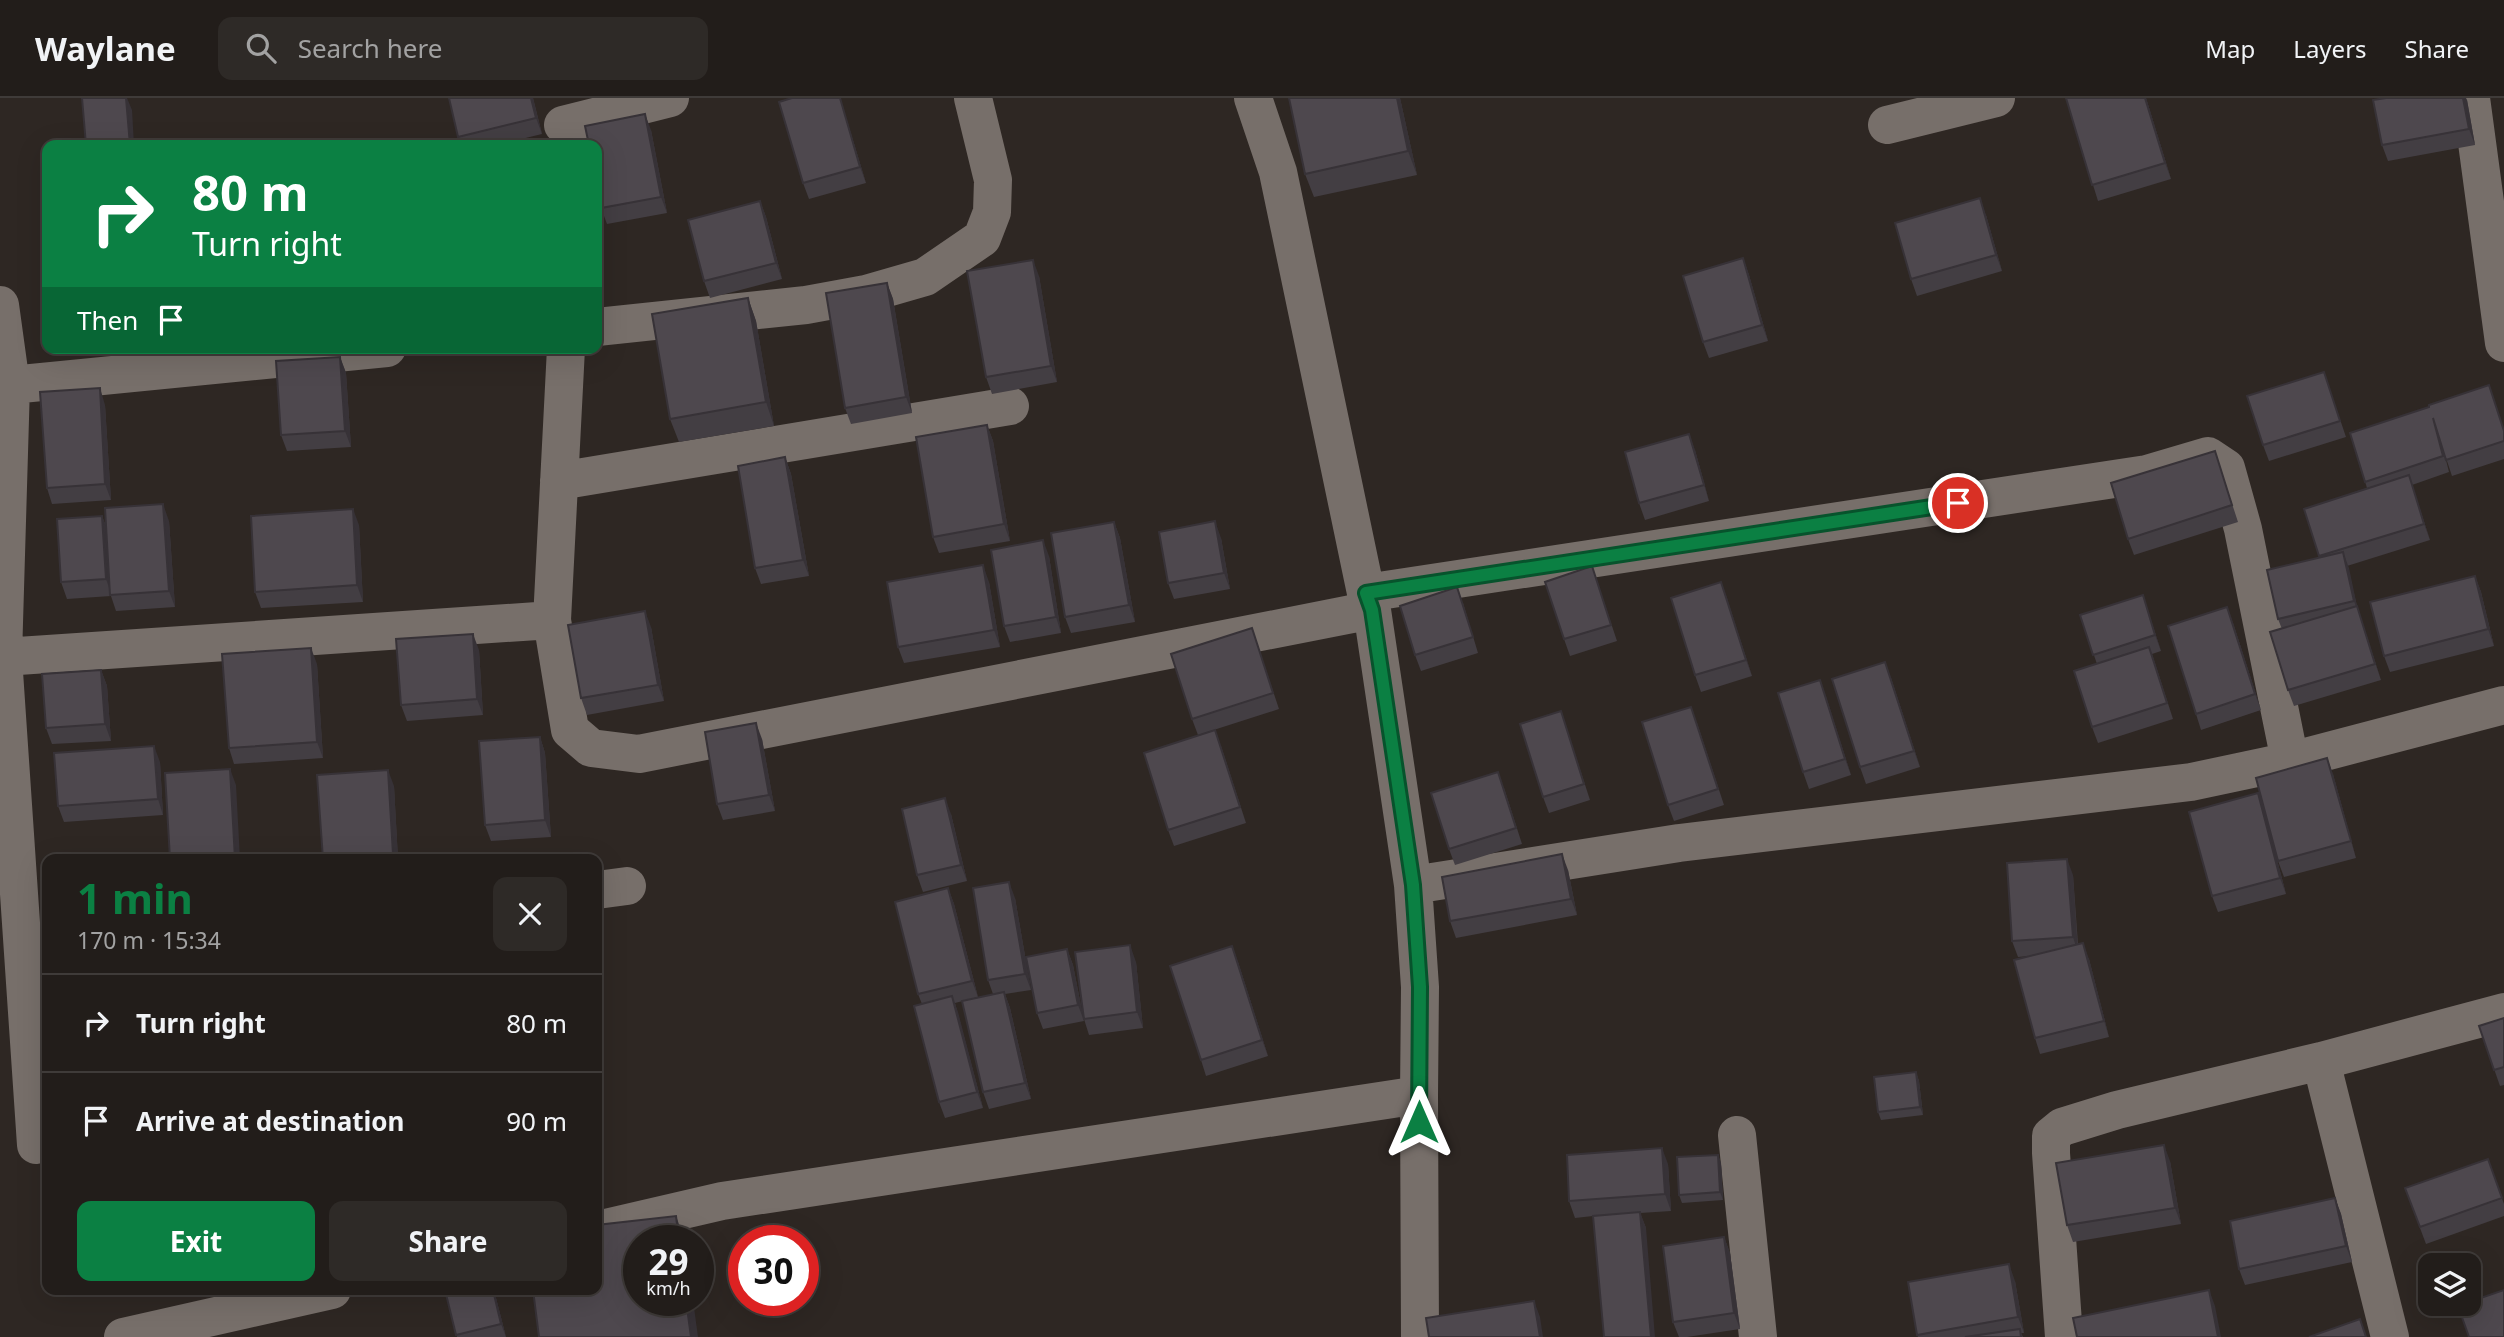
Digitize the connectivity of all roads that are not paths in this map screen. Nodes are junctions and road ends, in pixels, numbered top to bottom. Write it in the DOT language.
graph roads {
  1 [pos="670,98"];
  2 [pos="973,98"];
  3 [pos="1253,98"];
  4 [pos="1996,98"];
  5 [pos="2471,98"];
  6 [pos="1922,107"];
  7 [pos="561,123"];
  8 [pos="1887,125"];
  9 [pos="0,305"];
  10 [pos="602,326"];
  11 [pos="2504,344"];
  12 [pos="326,354"];
  13 [pos="566,354"];
  14 [pos="11,385"];
  15 [pos="1010,406"];
  16 [pos="559,481"];
  17 [pos="1369,601"];
  18 [pos="551,620"];
  19 [pos="3,674"];
  20 [pos="2504,705"];
  21 [pos="2290,761"];
  22 [pos="1413,885"];
  23 [pos="35,953"];
  24 [pos="2504,1012"];
  25 [pos="2321,1061"];
  26 [pos="1419,1095"];
  27 [pos="1737,1135"];
  28 [pos="36,1145"];
  29 [pos="602,1229"];
  30 [pos="310,1295"];
  31 [pos="123,1337"];
  32 [pos="1420,1337"];
  33 [pos="1758,1337"];
  34 [pos="2064,1337"];
  35 [pos="2390,1337"];
  1 -- 7 [label="street"];
  2 -- 10 [label="street"];
  3 -- 17 [label="street"];
  4 -- 6 [label="street"];
  5 -- 11 [label="street"];
  6 -- 8 [label="street"];
  9 -- 14 [label="street"];
  12 -- 14 [label="street"];
  13 -- 16 [label="street"];
  14 -- 19 [label="street"];
  15 -- 16 [label="street"];
  16 -- 18 [label="street"];
  17 -- 18 [label="street"];
  17 -- 21 [label="street"];
  17 -- 22 [label="street"];
  18 -- 19 [label="street"];
  19 -- 23 [label="street"];
  20 -- 21 [label="street"];
  21 -- 22 [label="street"];
  22 -- 26 [label="street"];
  23 -- 28 [label="street"];
  24 -- 25 [label="street"];
  25 -- 34 [label="street"];
  25 -- 35 [label="street"];
  26 -- 29 [label="street"];
  26 -- 32 [label="street"];
  27 -- 33 [label="street"];
  30 -- 31 [label="street"];
}
